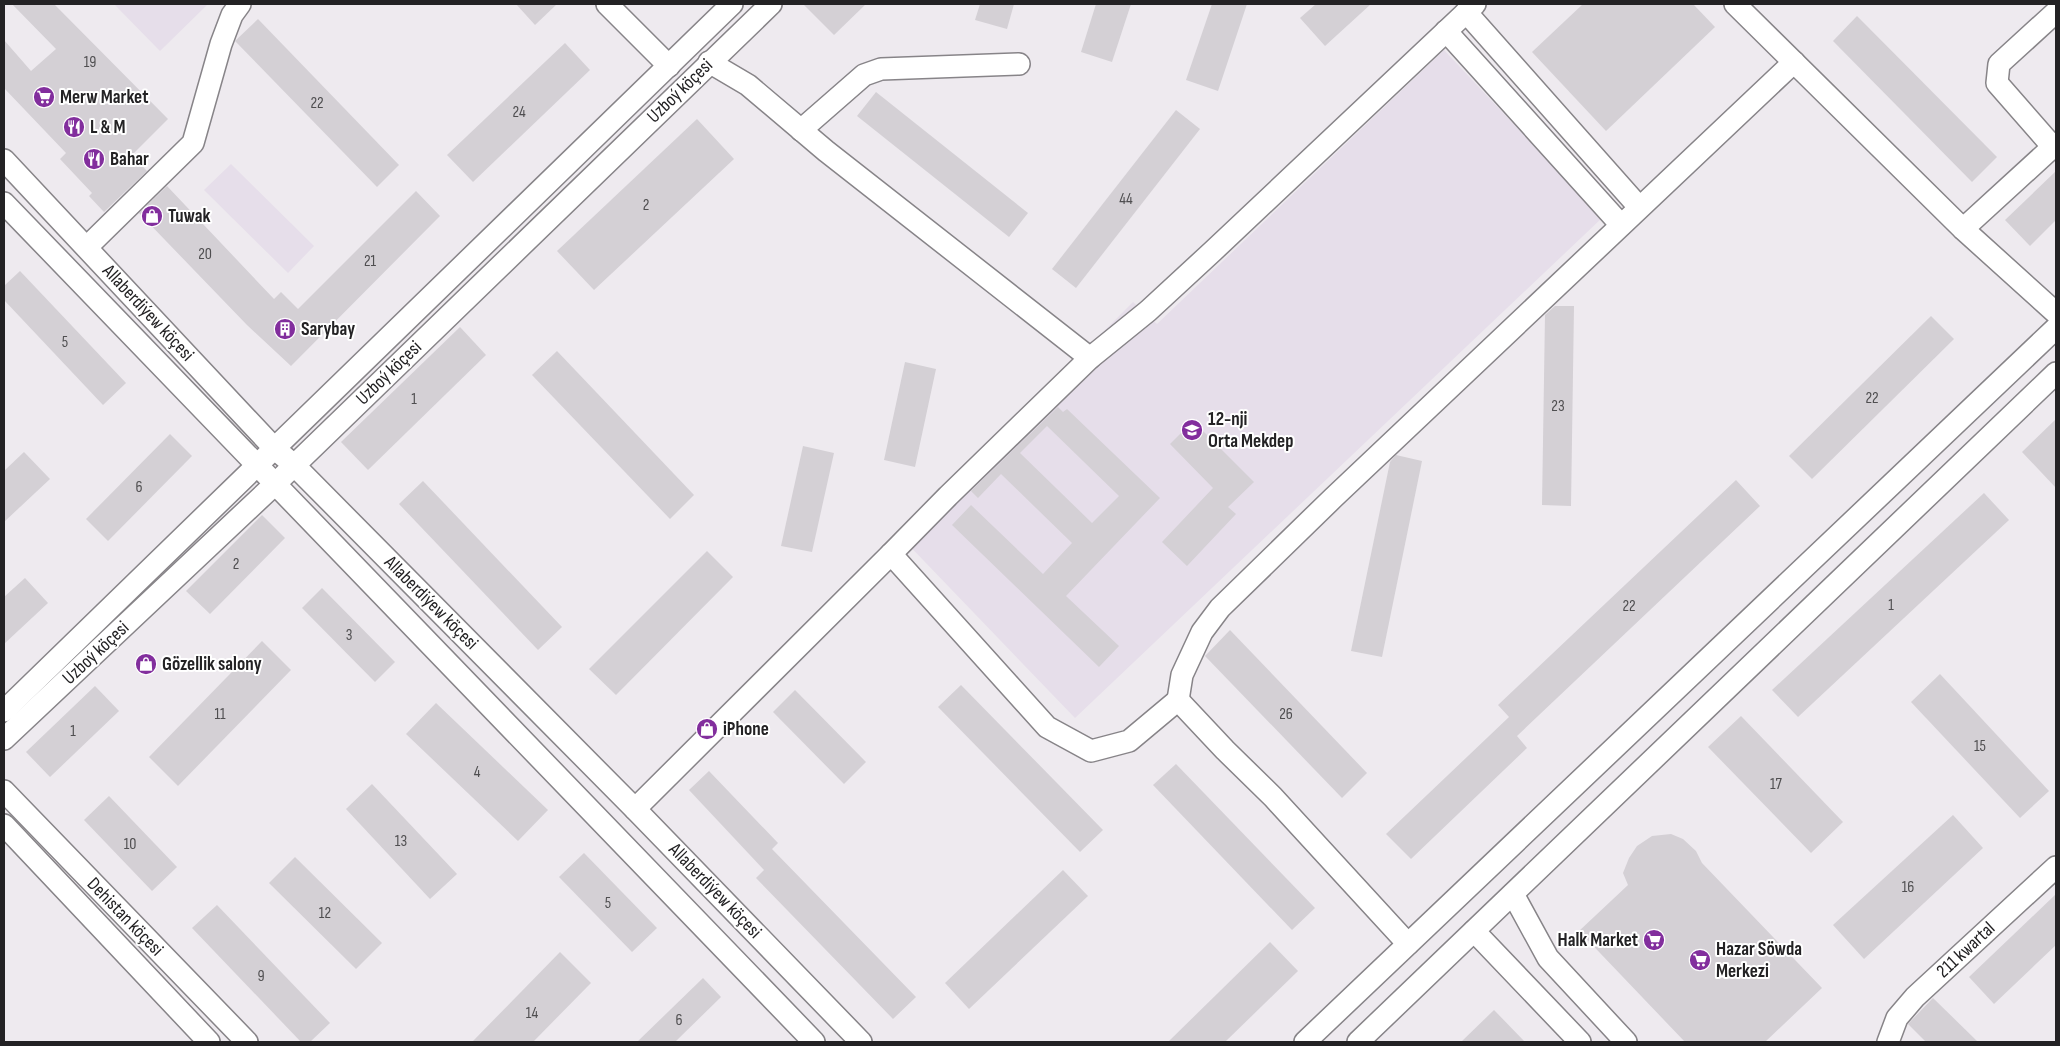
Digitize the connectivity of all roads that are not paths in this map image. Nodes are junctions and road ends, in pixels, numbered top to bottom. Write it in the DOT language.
graph roads {
  1 [pos="240,4"];
  2 [pos="607,4"];
  3 [pos="732,4"];
  4 [pos="770,4"];
  5 [pos="1735,4"];
  6 [pos="1471,8"];
  7 [pos="2056,12"];
  8 [pos="1446,31"];
  9 [pos="710,62"];
  10 [pos="1794,62"];
  11 [pos="1019,64"];
  12 [pos="669,66"];
  13 [pos="801,130"];
  14 [pos="2055,146"];
  15 [pos="4,160"];
  16 [pos="4,203"];
  17 [pos="1639,207"];
  18 [pos="1621,225"];
  19 [pos="1963,229"];
  20 [pos="87,247"];
  21 [pos="2056,313"];
  22 [pos="2056,328"];
  23 [pos="1090,358"];
  24 [pos="2056,373"];
  25 [pos="275,449"];
  26 [pos="294,465"];
  27 [pos="258,466"];
  28 [pos="275,484"];
  29 [pos="891,554"];
  30 [pos="1178,700"];
  31 [pos="4,711"];
  32 [pos="4,739"];
  33 [pos="4,791"];
  34 [pos="635,809"];
  35 [pos="4,825"];
  36 [pos="2056,867"];
  37 [pos="1513,894"];
  38 [pos="1474,931"];
  39 [pos="1408,944"];
  40 [pos="209,1042"];
  41 [pos="246,1042"];
  42 [pos="814,1042"];
  43 [pos="862,1042"];
  44 [pos="1305,1042"];
  45 [pos="1358,1042"];
  46 [pos="1580,1042"];
  47 [pos="1626,1042"];
  48 [pos="1888,1042"];
  1 -- 20 [label="street"];
  2 -- 12 [label="street"];
  3 -- 12 [label="street, Uzboý köçesi"];
  4 -- 9 [label="street, Uzboý köçesi"];
  5 -- 10 [label="street"];
  6 -- 8 [label="street"];
  6 -- 17 [label="street"];
  7 -- 14 [label="street"];
  8 -- 18 [label="street"];
  8 -- 23 [label="street"];
  9 -- 13 [label="street"];
  9 -- 26 [label="street, Uzboý köçesi"];
  10 -- 17 [label="street"];
  10 -- 19 [label="street"];
  11 -- 13 [label="street"];
  12 -- 25 [label="street, Uzboý köçesi"];
  13 -- 23 [label="street"];
  14 -- 19 [label="street"];
  15 -- 20 [label="street, Allaberdiýew köçesi"];
  16 -- 27 [label="street, Allaberdiýew köçesi"];
  17 -- 18 [label="street"];
  18 -- 30 [label="street"];
  19 -- 21 [label="street"];
  20 -- 25 [label="street, Allaberdiýew köçesi"];
  22 -- 39 [label="street"];
  23 -- 29 [label="street"];
  24 -- 37 [label="street"];
  25 -- 26 [label="street, Allaberdiýew köçesi"];
  25 -- 27 [label="street, Uzboý köçesi"];
  26 -- 28 [label="street, Uzboý köçesi"];
  26 -- 34 [label="street, Allaberdiýew köçesi"];
  27 -- 28 [label="street, Allaberdiýew köçesi"];
  27 -- 31 [label="street, Uzboý köçesi"];
  28 -- 32 [label="street, Uzboý köçesi"];
  28 -- 42 [label="street, Allaberdiýew köçesi"];
  29 -- 30 [label="street"];
  29 -- 34 [label="street"];
  30 -- 39 [label="street"];
  33 -- 41 [label="street, Dehistan köçesi"];
  34 -- 43 [label="street, Allaberdiýew köçesi"];
  35 -- 40 [label="street, Dehistan köçesi"];
  36 -- 48 [label="street, 211 kwartal"];
  37 -- 38 [label="street"];
  37 -- 47 [label="street"];
  38 -- 45 [label="street"];
  38 -- 46 [label="street"];
  39 -- 44 [label="street"];
}
